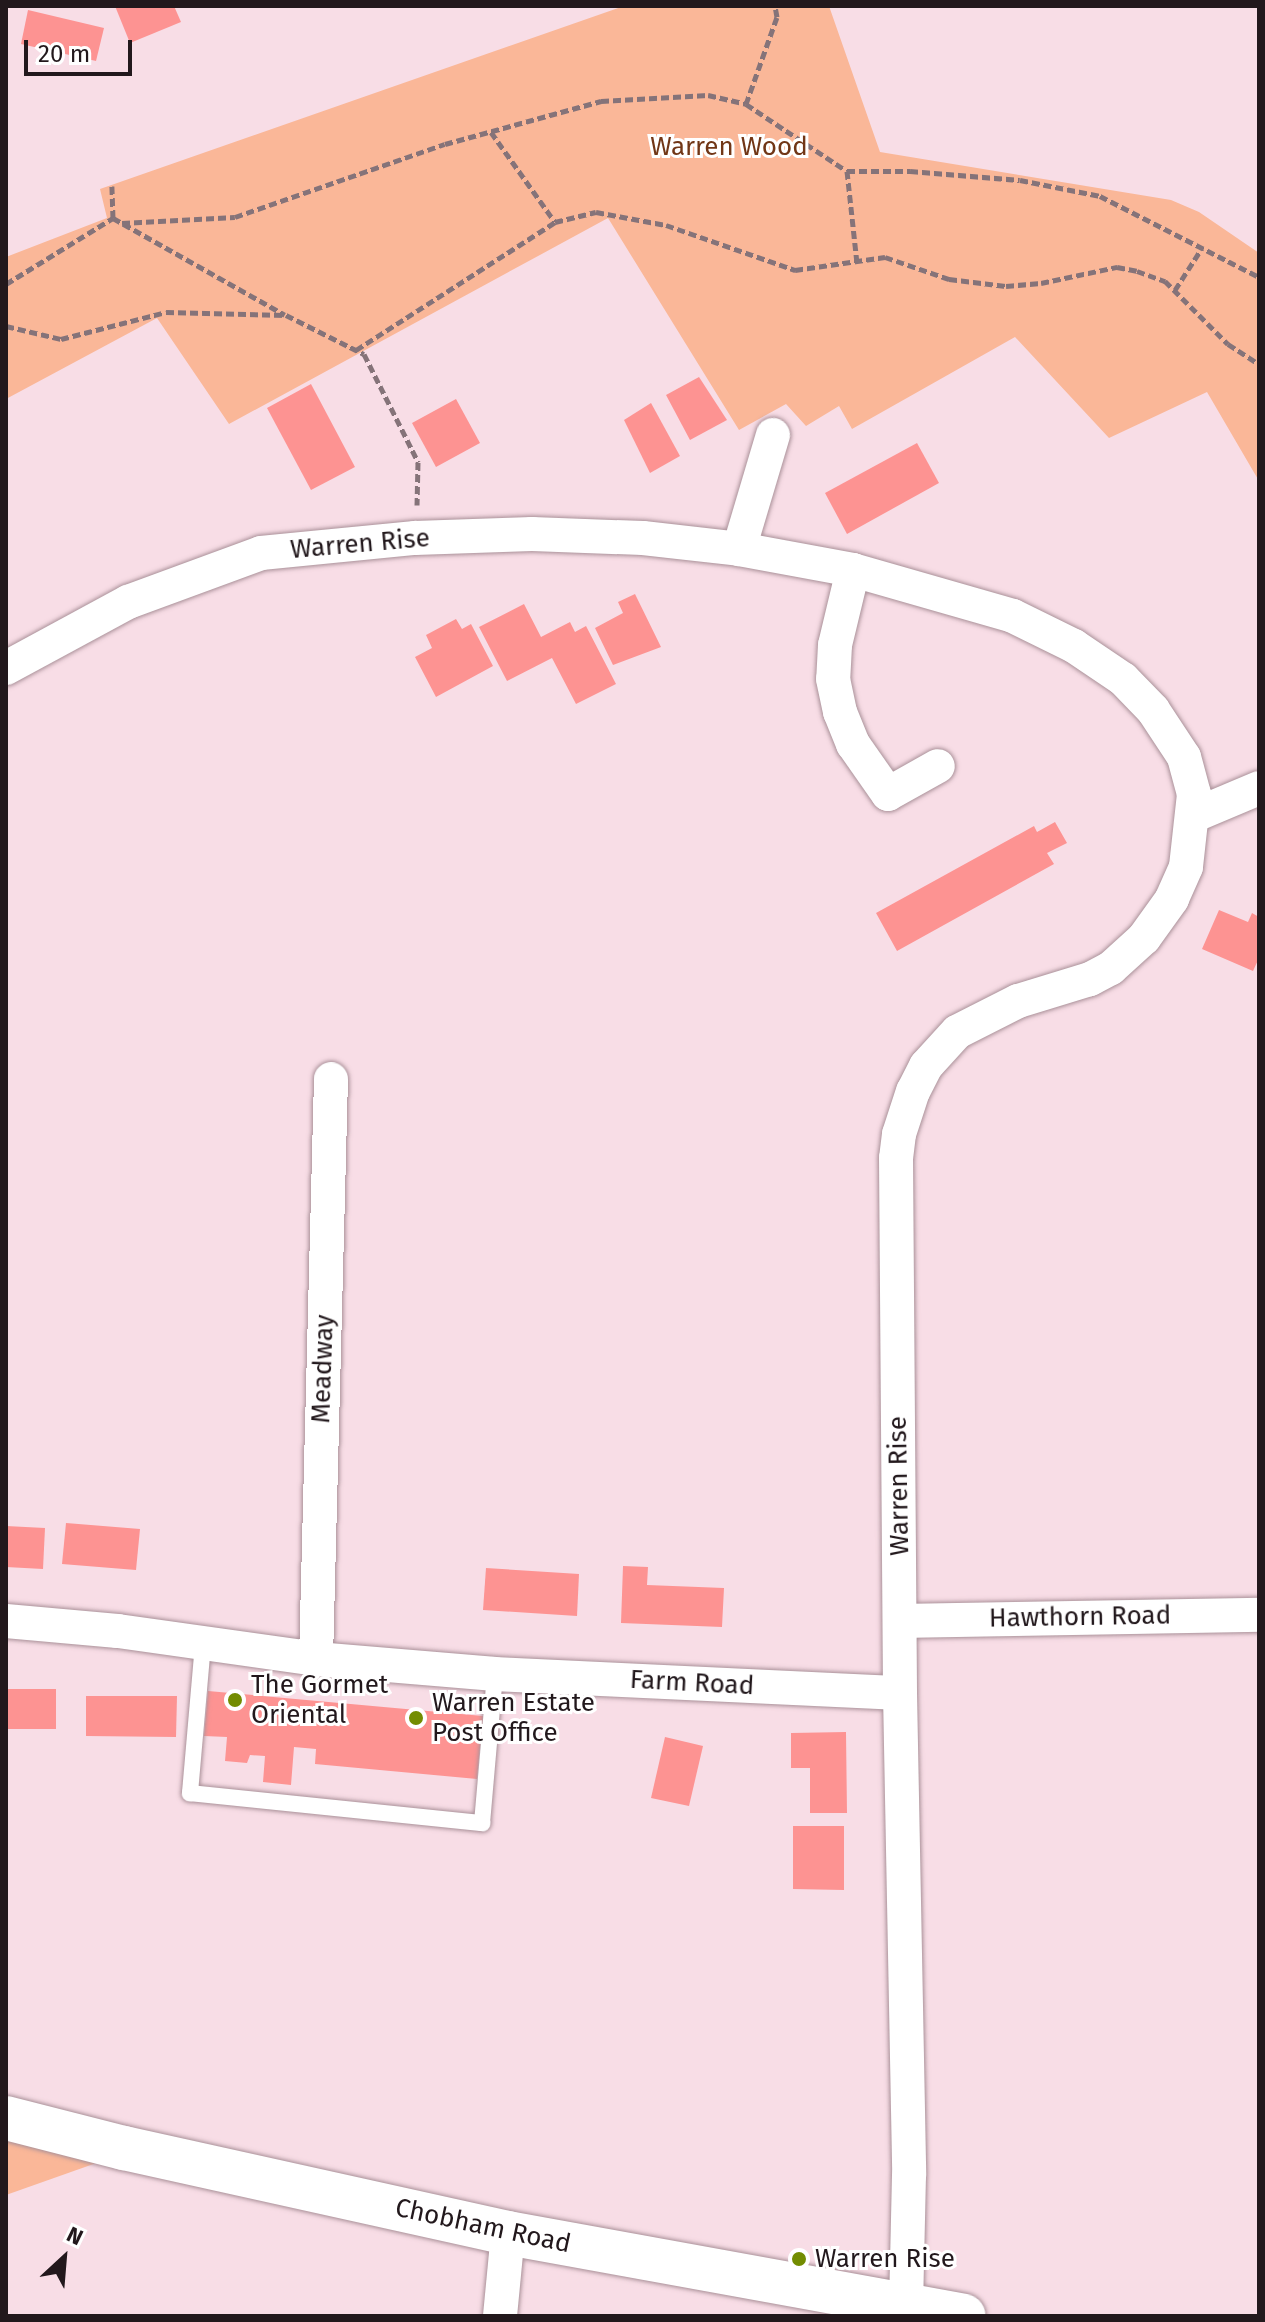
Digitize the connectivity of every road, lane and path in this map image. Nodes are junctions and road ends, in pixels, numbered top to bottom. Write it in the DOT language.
graph roads {
  1 [pos="775,6"];
  2 [pos="746,104"];
  3 [pos="491,132"];
  4 [pos="847,171"];
  5 [pos="112,186"];
  6 [pos="113,218"];
  7 [pos="555,222"];
  8 [pos="122,223"];
  9 [pos="1202,248"];
  10 [pos="857,263"];
  11 [pos="1259,277"];
  12 [pos="6,284"];
  13 [pos="1175,290"];
  14 [pos="286,315"];
  15 [pos="6,326"];
  16 [pos="356,350"];
  17 [pos="1259,364"];
  18 [pos="773,435"];
  19 [pos="416,518"];
  20 [pos="739,549"];
  21 [pos="853,570"];
  22 [pos="6,668"];
  23 [pos="938,766"];
  24 [pos="1259,788"];
  25 [pos="1195,815"];
  26 [pos="331,1079"];
  27 [pos="1259,1615"];
  28 [pos="6,1621"];
  29 [pos="901,1621"];
  30 [pos="203,1644"];
  31 [pos="316,1659"];
  32 [pos="495,1674"];
  33 [pos="900,1693"];
  34 [pos="6,2118"];
  35 [pos="508,2233"];
  36 [pos="906,2306"];
  37 [pos="500,2316"];
  38 [pos="964,2316"];
  1 -- 2 [label="path"];
  2 -- 3 [label="path"];
  2 -- 4 [label="path"];
  3 -- 7 [label="path"];
  3 -- 8 [label="path"];
  4 -- 9 [label="path"];
  4 -- 10 [label="path"];
  5 -- 6 [label="path"];
  6 -- 8 [label="path"];
  6 -- 12 [label="path"];
  7 -- 10 [label="path"];
  7 -- 16 [label="path"];
  8 -- 14 [label="path"];
  9 -- 11 [label="path"];
  9 -- 13 [label="path"];
  10 -- 13 [label="path"];
  13 -- 17 [label="path"];
  14 -- 15 [label="path"];
  14 -- 16 [label="path"];
  16 -- 19 [label="path"];
  18 -- 20 [label="street"];
  20 -- 21 [label="street, Warren Rise"];
  20 -- 22 [label="street, Warren Rise"];
  21 -- 23 [label="street"];
  21 -- 25 [label="street, Warren Rise"];
  24 -- 25 [label="street"];
  25 -- 29 [label="street, Warren Rise"];
  26 -- 31 [label="street, Meadway"];
  27 -- 29 [label="street, Hawthorn Road"];
  28 -- 30 [label="street, Farm Road"];
  29 -- 33 [label="street, Warren Rise"];
  30 -- 31 [label="street, Farm Road"];
  30 -- 32 [label="lane"];
  31 -- 32 [label="street, Farm Road"];
  32 -- 33 [label="street, Farm Road"];
  33 -- 36 [label="street, Warren Rise"];
  34 -- 35 [label="main road, Chobham Road"];
  35 -- 36 [label="main road, Chobham Road"];
  35 -- 37 [label="street"];
  36 -- 38 [label="main road, Chobham Road"];
}
